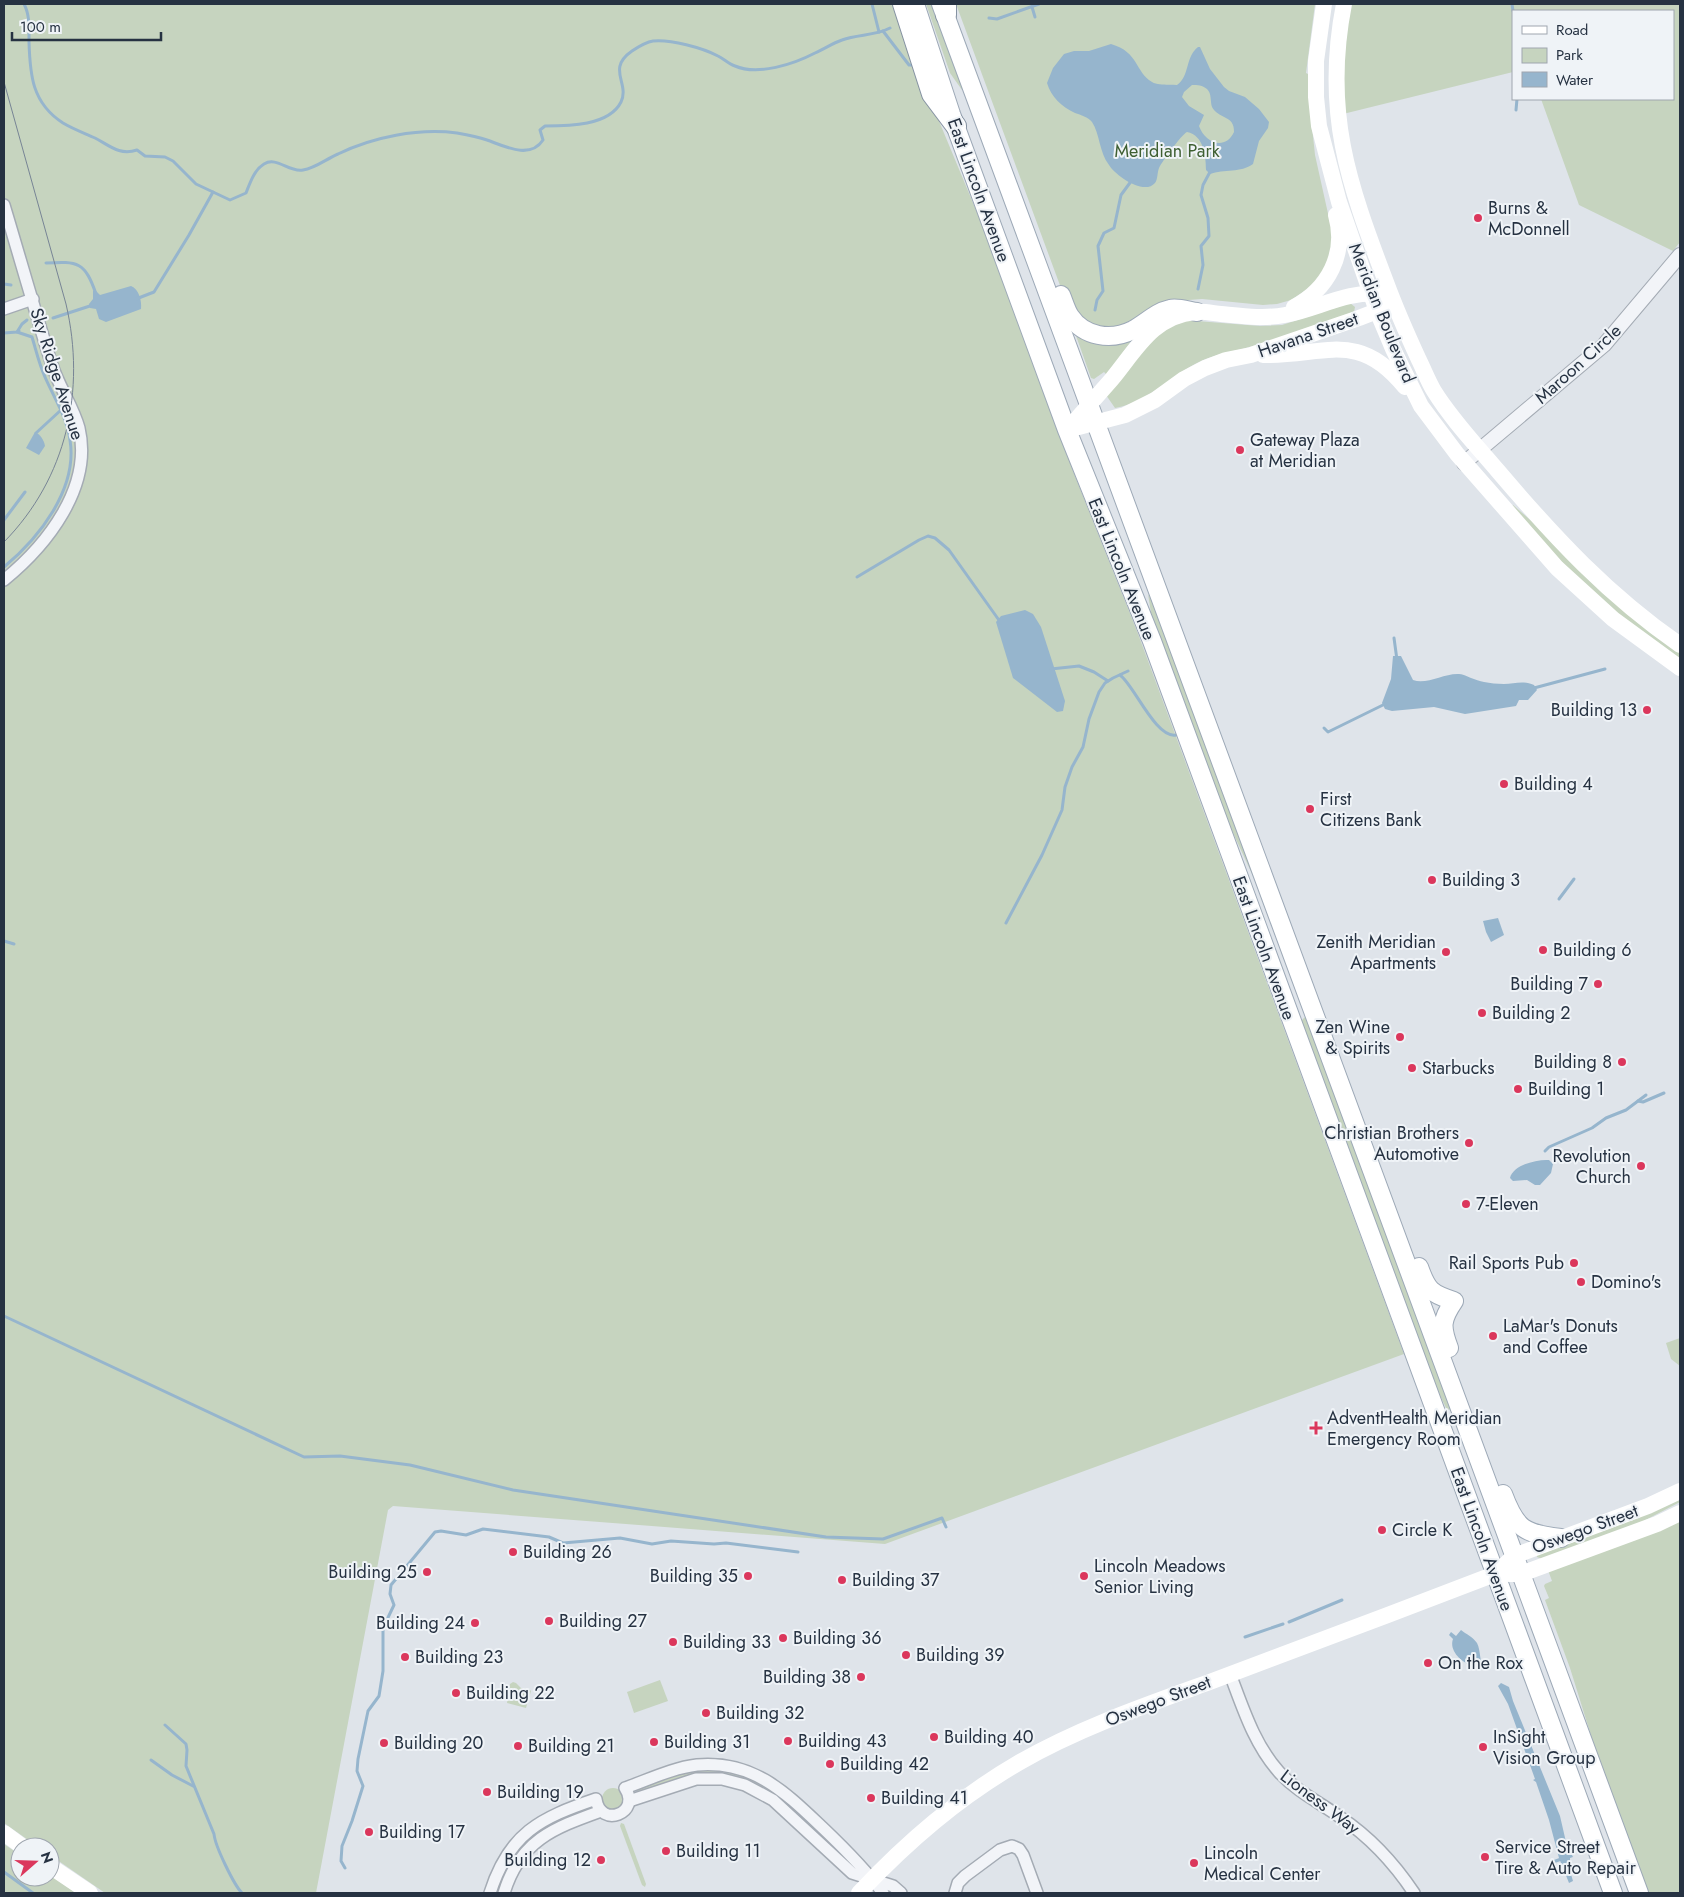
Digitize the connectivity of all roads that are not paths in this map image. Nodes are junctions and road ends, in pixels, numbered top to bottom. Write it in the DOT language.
graph roads {
  1 [pos="902,4"];
  2 [pos="915,4"];
  3 [pos="1324,4"];
  4 [pos="1344,4"];
  5 [pos="944,8"];
  6 [pos="956,126"];
  7 [pos="1318,126"];
  8 [pos="1013,198"];
  9 [pos="4,205"];
  10 [pos="1680,255"];
  11 [pos="1371,293"];
  12 [pos="1391,296"];
  13 [pos="32,299"];
  14 [pos="4,309"];
  15 [pos="1377,311"];
  16 [pos="1197,312"];
  17 [pos="1275,316"];
  18 [pos="1251,355"];
  19 [pos="1090,404"];
  20 [pos="1421,406"];
  21 [pos="1096,423"];
  22 [pos="1067,430"];
  23 [pos="1479,450"];
  24 [pos="1464,463"];
  25 [pos="4,580"];
  26 [pos="1680,645"];
  27 [pos="1680,668"];
  28 [pos="1377,1182"];
  29 [pos="1456,1396"];
  30 [pos="1469,1434"];
  31 [pos="1680,1491"];
  32 [pos="1680,1513"];
  33 [pos="1561,1538"];
  34 [pos="1514,1556"];
  35 [pos="1495,1574"];
  36 [pos="1521,1574"];
  37 [pos="1230,1674"];
  38 [pos="629,1801"];
  39 [pos="601,1811"];
  40 [pos="60,1873"];
  41 [pos="873,1878"];
  42 [pos="90,1893"];
  43 [pos="490,1893"];
  44 [pos="504,1893"];
  45 [pos="859,1893"];
  46 [pos="883,1893"];
  47 [pos="901,1893"];
  48 [pos="955,1893"];
  49 [pos="1037,1893"];
  50 [pos="1414,1893"];
  51 [pos="1613,1893"];
  52 [pos="1639,1893"];
  1 -- 6 [label="highway"];
  2 -- 6 [label="main road, East Lincoln Avenue"];
  3 -- 7 [label="main road, Meridian Boulevard"];
  4 -- 12 [label="main road, Meridian Boulevard"];
  5 -- 8 [label="main road, East Lincoln Avenue"];
  6 -- 22 [label="main road, East Lincoln Avenue"];
  7 -- 11 [label="main road, Meridian Boulevard"];
  7 -- 17 [label="main road"];
  8 -- 16 [label="main road"];
  8 -- 19 [label="main road, East Lincoln Avenue"];
  9 -- 13 [label="street, Sky Ridge Avenue"];
  10 -- 23 [label="street, Maroon Circle"];
  11 -- 12 [label="main road, Havana Street"];
  11 -- 15 [label="main road, Meridian Boulevard"];
  11 -- 17 [label="main road, Havana Street"];
  12 -- 15 [label="main road, Havana Street"];
  12 -- 23 [label="main road, Meridian Boulevard"];
  13 -- 14 [label="street"];
  13 -- 25 [label="street, Sky Ridge Avenue"];
  15 -- 18 [label="main road, Havana Street"];
  15 -- 20 [label="main road, Meridian Boulevard"];
  16 -- 17 [label="main road, Havana Street"];
  16 -- 19 [label="main road, Havana Street"];
  18 -- 20 [label="main road"];
  18 -- 21 [label="main road, Havana Street"];
  19 -- 21 [label="main road, East Lincoln Avenue"];
  19 -- 22 [label="main road, Havana Street"];
  20 -- 24 [label="main road, Meridian Boulevard"];
  21 -- 22 [label="main road, Havana Street"];
  21 -- 28 [label="main road, East Lincoln Avenue"];
  22 -- 35 [label="main road, East Lincoln Avenue"];
  23 -- 24 [label="street, Maroon Circle"];
  23 -- 26 [label="main road, Meridian Boulevard"];
  24 -- 27 [label="main road, Meridian Boulevard"];
  28 -- 29 [label="main road, East Lincoln Avenue"];
  28 -- 29 [label="main road"];
  29 -- 30 [label="main road, East Lincoln Avenue"];
  30 -- 33 [label="main road"];
  30 -- 34 [label="main road, East Lincoln Avenue"];
  31 -- 33 [label="main road, Oswego Street"];
  32 -- 36 [label="main road, Oswego Street"];
  33 -- 34 [label="main road, Oswego Street"];
  34 -- 35 [label="main road, Oswego Street"];
  34 -- 36 [label="main road, East Lincoln Avenue"];
  35 -- 36 [label="main road, Oswego Street"];
  35 -- 37 [label="main road, Oswego Street"];
  35 -- 51 [label="main road, East Lincoln Avenue"];
  36 -- 52 [label="main road, East Lincoln Avenue"];
  37 -- 41 [label="main road, Oswego Street"];
  37 -- 50 [label="street, Lioness Way"];
  38 -- 39 [label="street"];
  38 -- 41 [label="street"];
  38 -- 41 [label="street"];
  39 -- 43 [label="street"];
  39 -- 44 [label="street"];
  40 -- 42 [label="main road"];
  41 -- 45 [label="main road, Oswego Street"];
  41 -- 46 [label="street"];
  41 -- 47 [label="street"];
  48 -- 49 [label="street"];
}
